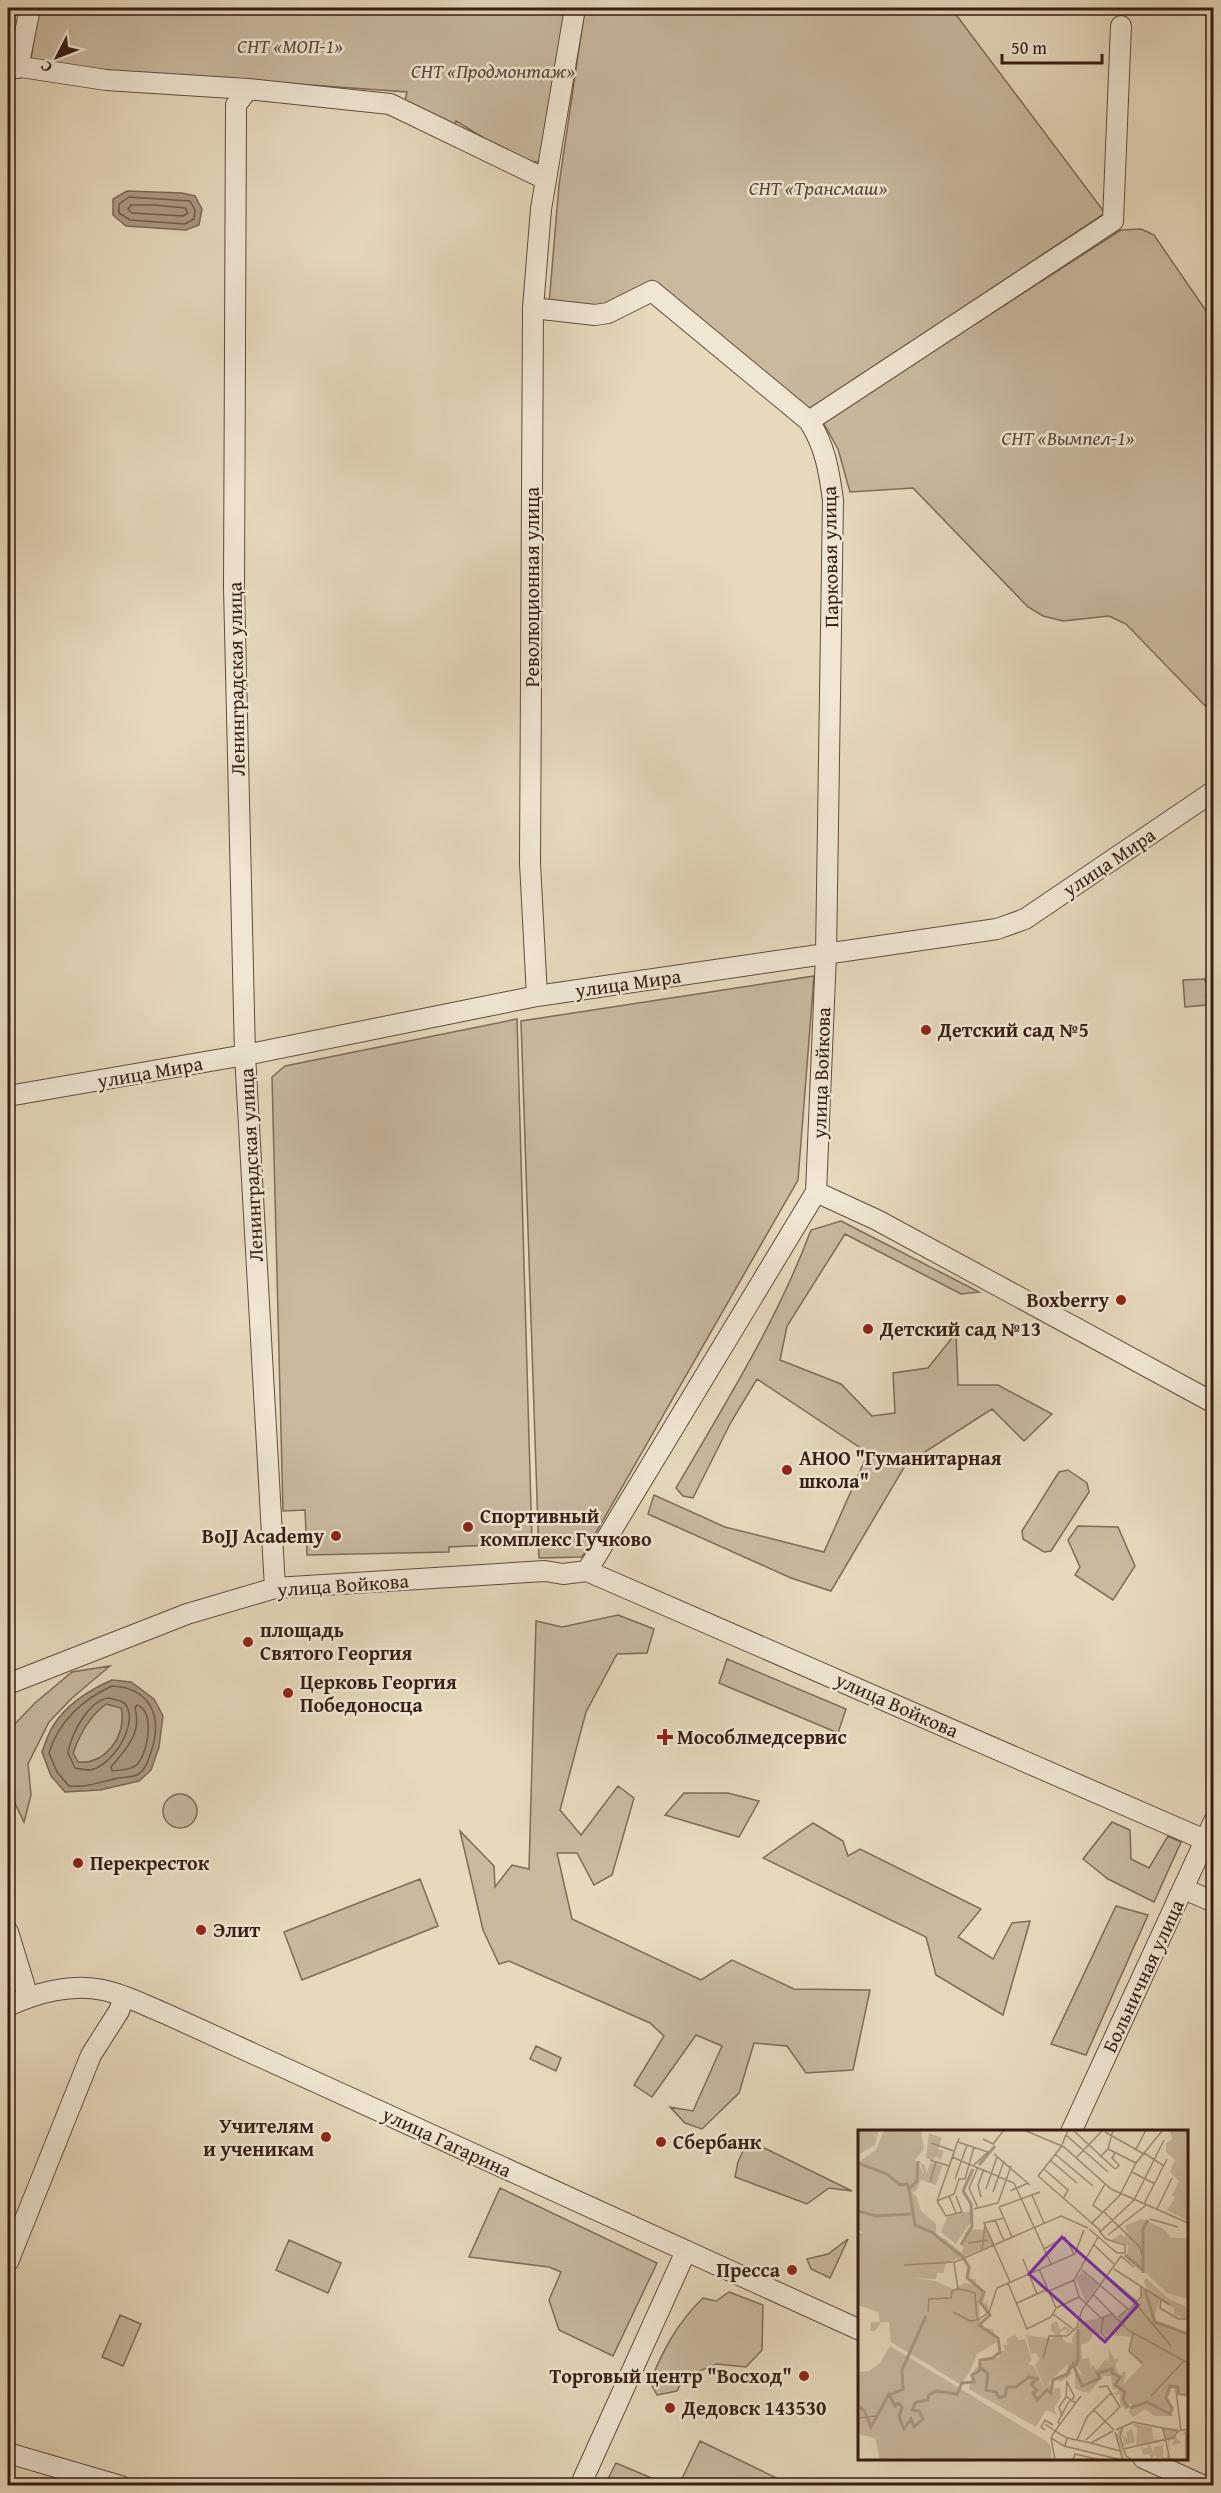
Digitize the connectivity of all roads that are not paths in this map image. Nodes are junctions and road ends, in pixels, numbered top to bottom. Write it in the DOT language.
graph roads {
  1 [pos="30,8"];
  2 [pos="575,8"];
  3 [pos="1121,26"];
  4 [pos="13,67"];
  5 [pos="248,89"];
  6 [pos="545,179"];
  7 [pos="533,308"];
  8 [pos="809,421"];
  9 [pos="1214,791"];
  10 [pos="826,954"];
  11 [pos="537,996"];
  12 [pos="245,1055"];
  13 [pos="8,1096"];
  14 [pos="816,1192"];
  15 [pos="1214,1403"];
  16 [pos="587,1571"];
  17 [pos="275,1588"];
  18 [pos="8,1684"];
  19 [pos="1214,1821"];
  20 [pos="1205,1840"];
  21 [pos="1184,1889"];
  22 [pos="1214,1902"];
  23 [pos="8,1932"];
  24 [pos="28,1997"];
  25 [pos="124,1997"];
  26 [pos="8,2006"];
  27 [pos="1072,2130"];
  28 [pos="687,2252"];
  29 [pos="8,2262"];
  30 [pos="858,2329"];
  31 [pos="8,2453"];
  32 [pos="1147,2460"];
  33 [pos="121,2486"];
  34 [pos="580,2486"];
  35 [pos="1204,2486"];
  1 -- 4 [label="street"];
  2 -- 6 [label="street, Революционная улица"];
  3 -- 8 [label="street"];
  4 -- 5 [label="street"];
  5 -- 6 [label="street"];
  5 -- 12 [label="street, Ленинградская улица"];
  6 -- 7 [label="street, Революционная улица"];
  7 -- 8 [label="street, Парковая улица"];
  7 -- 11 [label="street, Революционная улица"];
  8 -- 10 [label="street, Парковая улица"];
  9 -- 10 [label="street, улица Мира"];
  10 -- 11 [label="street, улица Мира"];
  10 -- 14 [label="street, улица Войкова"];
  11 -- 12 [label="street, улица Мира"];
  12 -- 13 [label="street, улица Мира"];
  12 -- 17 [label="street, Ленинградская улица"];
  14 -- 15 [label="street"];
  14 -- 16 [label="street, улица Войкова"];
  16 -- 17 [label="street, улица Войкова"];
  16 -- 20 [label="street, улица Войкова"];
  17 -- 18 [label="street, улица Войкова"];
  19 -- 20 [label="street, Больничная улица"];
  20 -- 21 [label="street, Больничная улица"];
  21 -- 22 [label="street"];
  21 -- 27 [label="street, Больничная улица"];
  23 -- 24 [label="street"];
  24 -- 25 [label="street, улица Гагарина"];
  24 -- 26 [label="street, улица Гагарина"];
  25 -- 28 [label="street, улица Гагарина"];
  25 -- 29 [label="street"];
  28 -- 30 [label="street, улица Гагарина"];
  28 -- 34 [label="street"];
  31 -- 33 [label="street"];
  32 -- 35 [label="street"];
}
